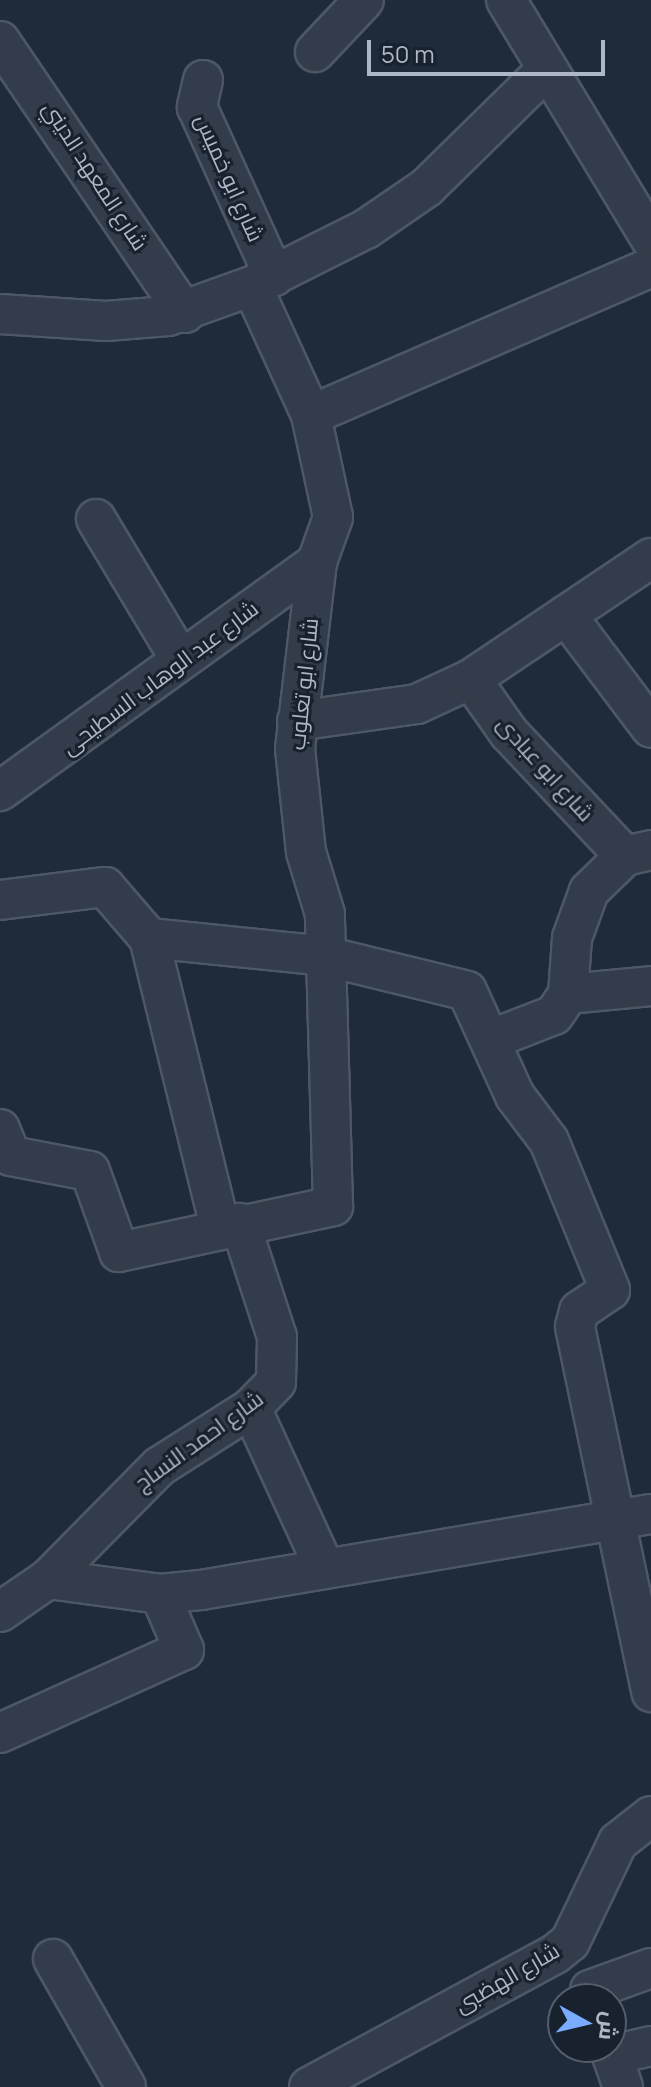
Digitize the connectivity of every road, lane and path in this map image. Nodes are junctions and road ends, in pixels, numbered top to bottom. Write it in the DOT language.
graph roads {
  1 [pos="364,0"];
  2 [pos="506,0"];
  3 [pos="0,41"];
  4 [pos="315,52"];
  5 [pos="546,70"];
  6 [pos="203,80"];
  7 [pos="651,239"];
  8 [pos="651,267"];
  9 [pos="263,281"];
  10 [pos="185,313"];
  11 [pos="0,314"];
  12 [pos="311,415"];
  13 [pos="96,519"];
  14 [pos="651,558"];
  15 [pos="317,562"];
  16 [pos="566,615"];
  17 [pos="180,659"];
  18 [pos="471,679"];
  19 [pos="297,721"];
  20 [pos="651,728"];
  21 [pos="0,791"];
  22 [pos="638,853"];
  23 [pos="0,900"];
  24 [pos="149,938"];
  25 [pos="325,956"];
  26 [pos="651,986"];
  27 [pos="568,994"];
  28 [pos="492,1039"];
  29 [pos="2,1139"];
  30 [pos="230,1225"];
  31 [pos="251,1408"];
  32 [pos="634,1518"];
  33 [pos="325,1569"];
  34 [pos="48,1579"];
  35 [pos="160,1594"];
  36 [pos="0,1612"];
  37 [pos="651,1691"];
  38 [pos="0,1733"];
  39 [pos="651,1816"];
  40 [pos="570,1942"];
  41 [pos="53,1959"];
  42 [pos="651,1968"];
  43 [pos="587,1983"];
  44 [pos="618,1983"];
  45 [pos="651,2046"];
  46 [pos="627,2057"];
  47 [pos="126,2087"];
  48 [pos="309,2087"];
  1 -- 4 [label="street"];
  2 -- 5 [label="street"];
  3 -- 10 [label="street, شارع المعهد الديني"];
  5 -- 7 [label="street"];
  5 -- 9 [label="street"];
  6 -- 9 [label="street, شارع ابو خميس"];
  8 -- 12 [label="street"];
  9 -- 10 [label="street"];
  9 -- 12 [label="street, شارع ابو خميس"];
  10 -- 11 [label="street"];
  12 -- 15 [label="street, شارع ابو تعلوب"];
  13 -- 17 [label="street"];
  14 -- 16 [label="street"];
  15 -- 17 [label="street, شارع عبد الوهاب السطيحى"];
  15 -- 19 [label="street, شارع ابو تعلوب"];
  16 -- 18 [label="street"];
  16 -- 20 [label="street"];
  17 -- 21 [label="street, شارع عبد الوهاب السطيحى"];
  18 -- 19 [label="street"];
  18 -- 22 [label="street, شارع ابو عبادى"];
  19 -- 25 [label="street, شارع ابو تعلوب"];
  22 -- 27 [label="street"];
  23 -- 24 [label="street"];
  24 -- 25 [label="street"];
  24 -- 30 [label="street, شارع احمد النساج"];
  25 -- 28 [label="street"];
  25 -- 30 [label="street, شارع ابو تعلوب"];
  26 -- 27 [label="street"];
  27 -- 28 [label="street"];
  28 -- 32 [label="street"];
  29 -- 30 [label="street"];
  30 -- 31 [label="street, شارع احمد النساج"];
  31 -- 33 [label="street"];
  31 -- 34 [label="street, شارع احمد النساج"];
  32 -- 33 [label="street"];
  32 -- 37 [label="street"];
  33 -- 35 [label="street"];
  34 -- 35 [label="street"];
  34 -- 36 [label="street, شارع احمد النساج"];
  35 -- 38 [label="street"];
  39 -- 40 [label="street, شارع الهضبى"];
  40 -- 43 [label="street"];
  40 -- 48 [label="street, شارع الهضبى"];
  41 -- 47 [label="street"];
  42 -- 44 [label="street"];
  45 -- 46 [label="street"];
}
